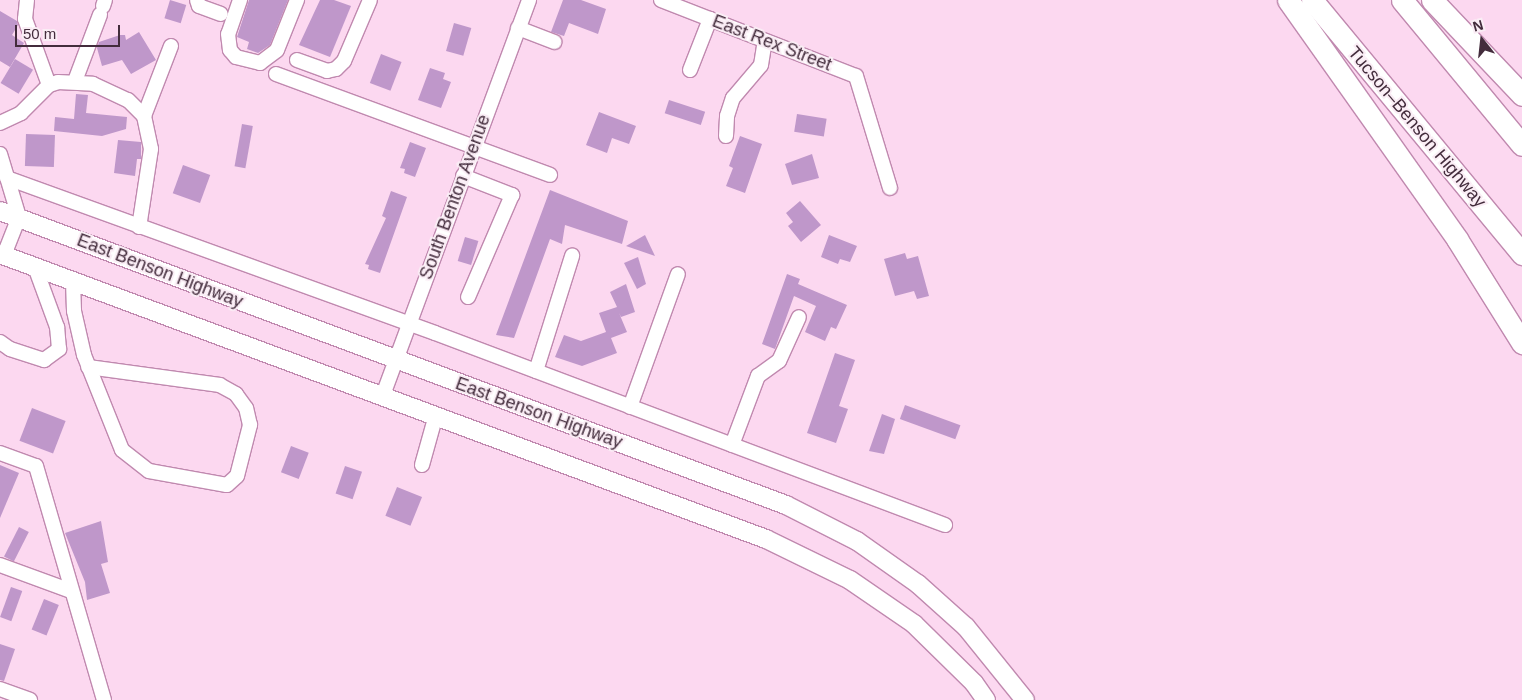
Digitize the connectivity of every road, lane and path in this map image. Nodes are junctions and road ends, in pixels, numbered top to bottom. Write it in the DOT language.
graph roads {
  1 [pos="27,0"];
  2 [pos="197,0"];
  3 [pos="240,0"];
  4 [pos="297,0"];
  5 [pos="370,0"];
  6 [pos="528,0"];
  7 [pos="661,0"];
  8 [pos="1288,0"];
  9 [pos="1312,0"];
  10 [pos="1402,0"];
  11 [pos="1432,0"];
  12 [pos="103,7"];
  13 [pos="221,14"];
  14 [pos="710,19"];
  15 [pos="518,28"];
  16 [pos="765,40"];
  17 [pos="554,42"];
  18 [pos="172,46"];
  19 [pos="297,60"];
  20 [pos="690,70"];
  21 [pos="276,74"];
  22 [pos="75,81"];
  23 [pos="49,85"];
  24 [pos="1522,95"];
  25 [pos="144,116"];
  26 [pos="0,123"];
  27 [pos="726,136"];
  28 [pos="1522,145"];
  29 [pos="474,146"];
  30 [pos="0,154"];
  31 [pos="550,175"];
  32 [pos="463,176"];
  33 [pos="7,178"];
  34 [pos="890,188"];
  35 [pos="0,211"];
  36 [pos="19,218"];
  37 [pos="139,227"];
  38 [pos="2,254"];
  39 [pos="1522,254"];
  40 [pos="572,256"];
  41 [pos="35,267"];
  42 [pos="678,274"];
  43 [pos="73,282"];
  44 [pos="468,297"];
  45 [pos="799,317"];
  46 [pos="408,325"];
  47 [pos="0,342"];
  48 [pos="1522,343"];
  49 [pos="395,360"];
  50 [pos="88,367"];
  51 [pos="536,371"];
  52 [pos="383,395"];
  53 [pos="630,407"];
  54 [pos="436,415"];
  55 [pos="732,445"];
  56 [pos="0,453"];
  57 [pos="422,465"];
  58 [pos="945,525"];
  59 [pos="0,565"];
  60 [pos="72,591"];
  61 [pos="0,689"];
  62 [pos="30,700"];
  63 [pos="104,700"];
  64 [pos="986,700"];
  65 [pos="1025,700"];
  1 -- 23 [label="street"];
  2 -- 13 [label="street"];
  3 -- 4 [label="street"];
  5 -- 19 [label="street"];
  6 -- 15 [label="street, South Benton Avenue"];
  7 -- 14 [label="street, East Rex Street"];
  8 -- 48 [label="highway"];
  9 -- 39 [label="highway, Tucson–Benson Highway"];
  10 -- 28 [label="highway"];
  11 -- 24 [label="highway"];
  12 -- 22 [label="street"];
  14 -- 16 [label="street, East Rex Street"];
  14 -- 20 [label="street"];
  15 -- 17 [label="street"];
  15 -- 29 [label="street, South Benton Avenue"];
  16 -- 27 [label="street"];
  16 -- 34 [label="street, East Rex Street"];
  18 -- 25 [label="street"];
  21 -- 29 [label="street"];
  22 -- 23 [label="street"];
  22 -- 25 [label="street"];
  23 -- 26 [label="street"];
  25 -- 37 [label="street"];
  29 -- 31 [label="street"];
  29 -- 32 [label="street, South Benton Avenue"];
  30 -- 33 [label="street"];
  32 -- 44 [label="street"];
  32 -- 46 [label="street, South Benton Avenue"];
  33 -- 36 [label="street"];
  33 -- 37 [label="street, East Benson Highway"];
  35 -- 36 [label="main road, East Benson Highway"];
  36 -- 38 [label="street"];
  36 -- 49 [label="main road, East Benson Highway"];
  37 -- 46 [label="street, East Benson Highway"];
  38 -- 41 [label="main road"];
  40 -- 51 [label="street"];
  41 -- 43 [label="main road"];
  41 -- 47 [label="street"];
  42 -- 53 [label="street"];
  43 -- 50 [label="street"];
  43 -- 52 [label="main road"];
  45 -- 55 [label="street"];
  46 -- 49 [label="street, South Benton Avenue"];
  46 -- 51 [label="street, East Benson Highway"];
  49 -- 52 [label="street, South Benton Avenue"];
  49 -- 65 [label="main road, East Benson Highway"];
  50 -- 50 [label="street"];
  51 -- 53 [label="street, East Benson Highway"];
  52 -- 54 [label="main road"];
  53 -- 55 [label="street, East Benson Highway"];
  54 -- 57 [label="street"];
  54 -- 64 [label="main road"];
  55 -- 58 [label="street, East Benson Highway"];
  56 -- 60 [label="street"];
  59 -- 60 [label="street"];
  60 -- 63 [label="street"];
  61 -- 62 [label="street"];
}
